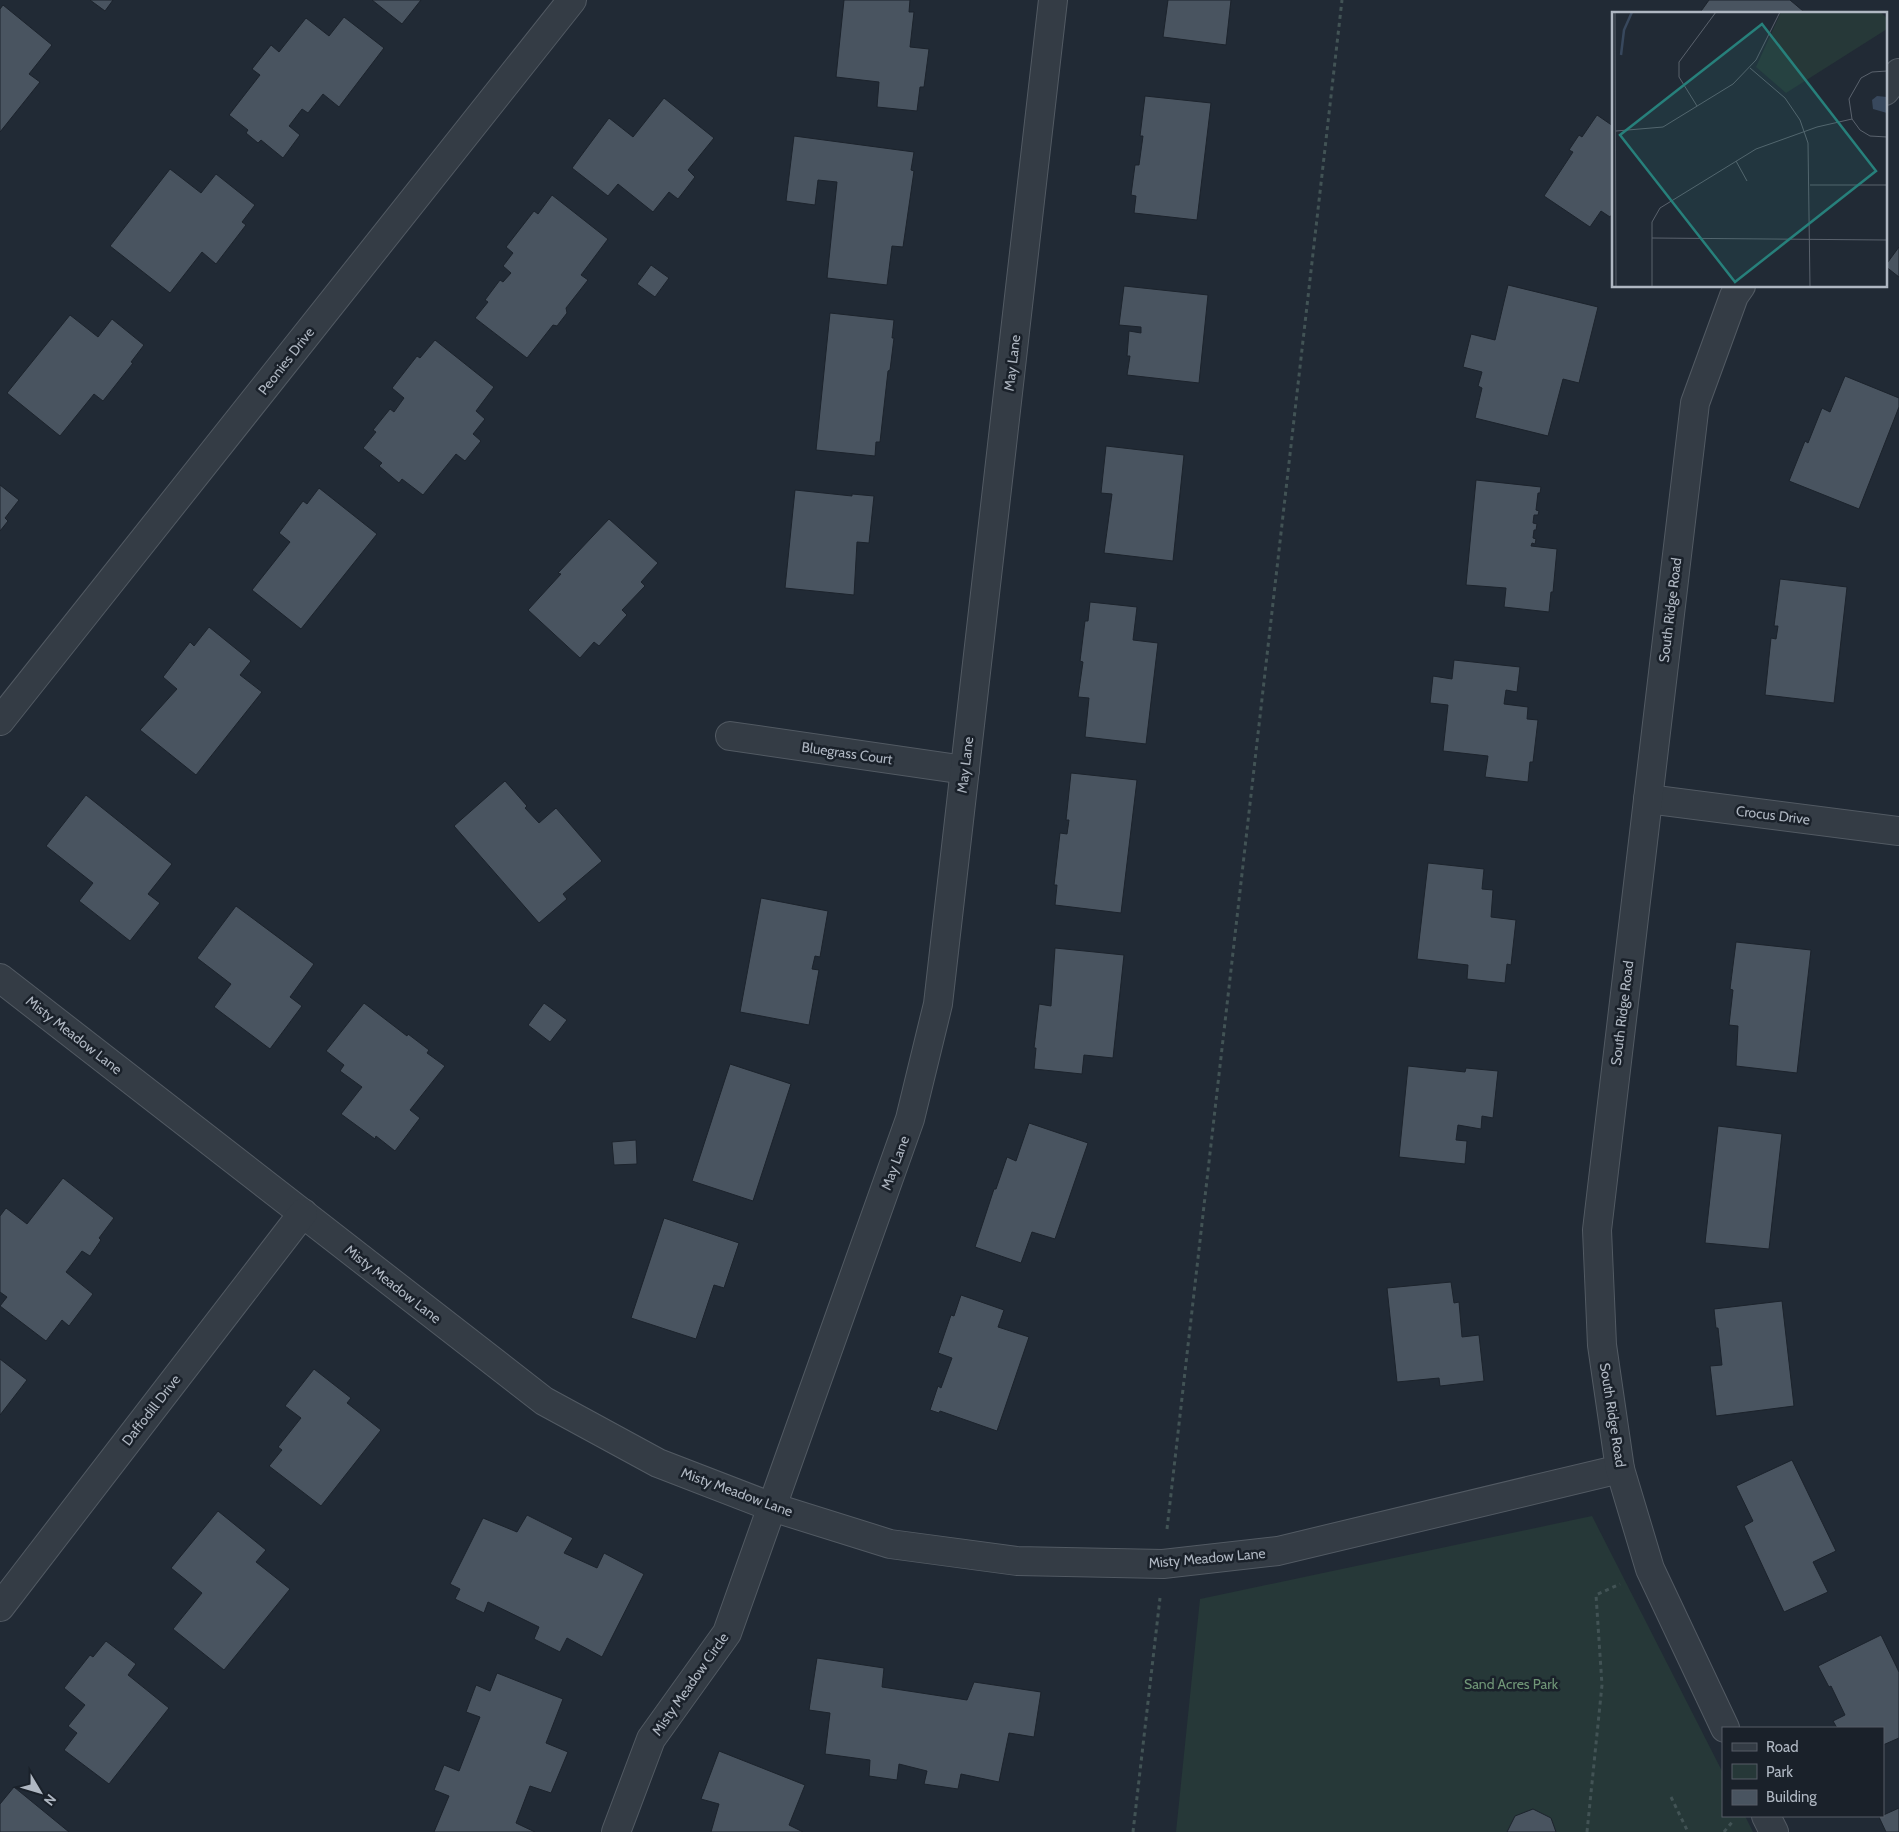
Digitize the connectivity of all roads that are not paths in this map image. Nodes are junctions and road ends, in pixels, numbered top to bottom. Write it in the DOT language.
graph roads {
  1 [pos="572,0"];
  2 [pos="1054,0"];
  3 [pos="1899,72"];
  4 [pos="1886,90"];
  5 [pos="1740,288"];
  6 [pos="0,721"];
  7 [pos="730,736"];
  8 [pos="965,770"];
  9 [pos="1648,798"];
  10 [pos="1899,831"];
  11 [pos="0,978"];
  12 [pos="303,1214"];
  13 [pos="1620,1469"];
  14 [pos="772,1507"];
  15 [pos="0,1607"];
  16 [pos="1725,1727"];
  17 [pos="1766,1817"];
  18 [pos="616,1832"];
  19 [pos="1774,1832"];
  1 -- 6 [label="street, Peonies Drive"];
  2 -- 8 [label="street, May Lane"];
  3 -- 4 [label="street"];
  5 -- 9 [label="street, South Ridge Road"];
  7 -- 8 [label="street, Bluegrass Court"];
  8 -- 14 [label="street, May Lane"];
  9 -- 10 [label="street, Crocus Drive"];
  9 -- 13 [label="street, South Ridge Road"];
  11 -- 12 [label="street, Misty Meadow Lane"];
  12 -- 14 [label="street, Misty Meadow Lane"];
  12 -- 15 [label="street, Daffodill Drive"];
  13 -- 14 [label="street, Misty Meadow Lane"];
  13 -- 16 [label="street, South Ridge Road"];
  14 -- 18 [label="street, Misty Meadow Circle"];
  17 -- 19 [label="street"];
}
